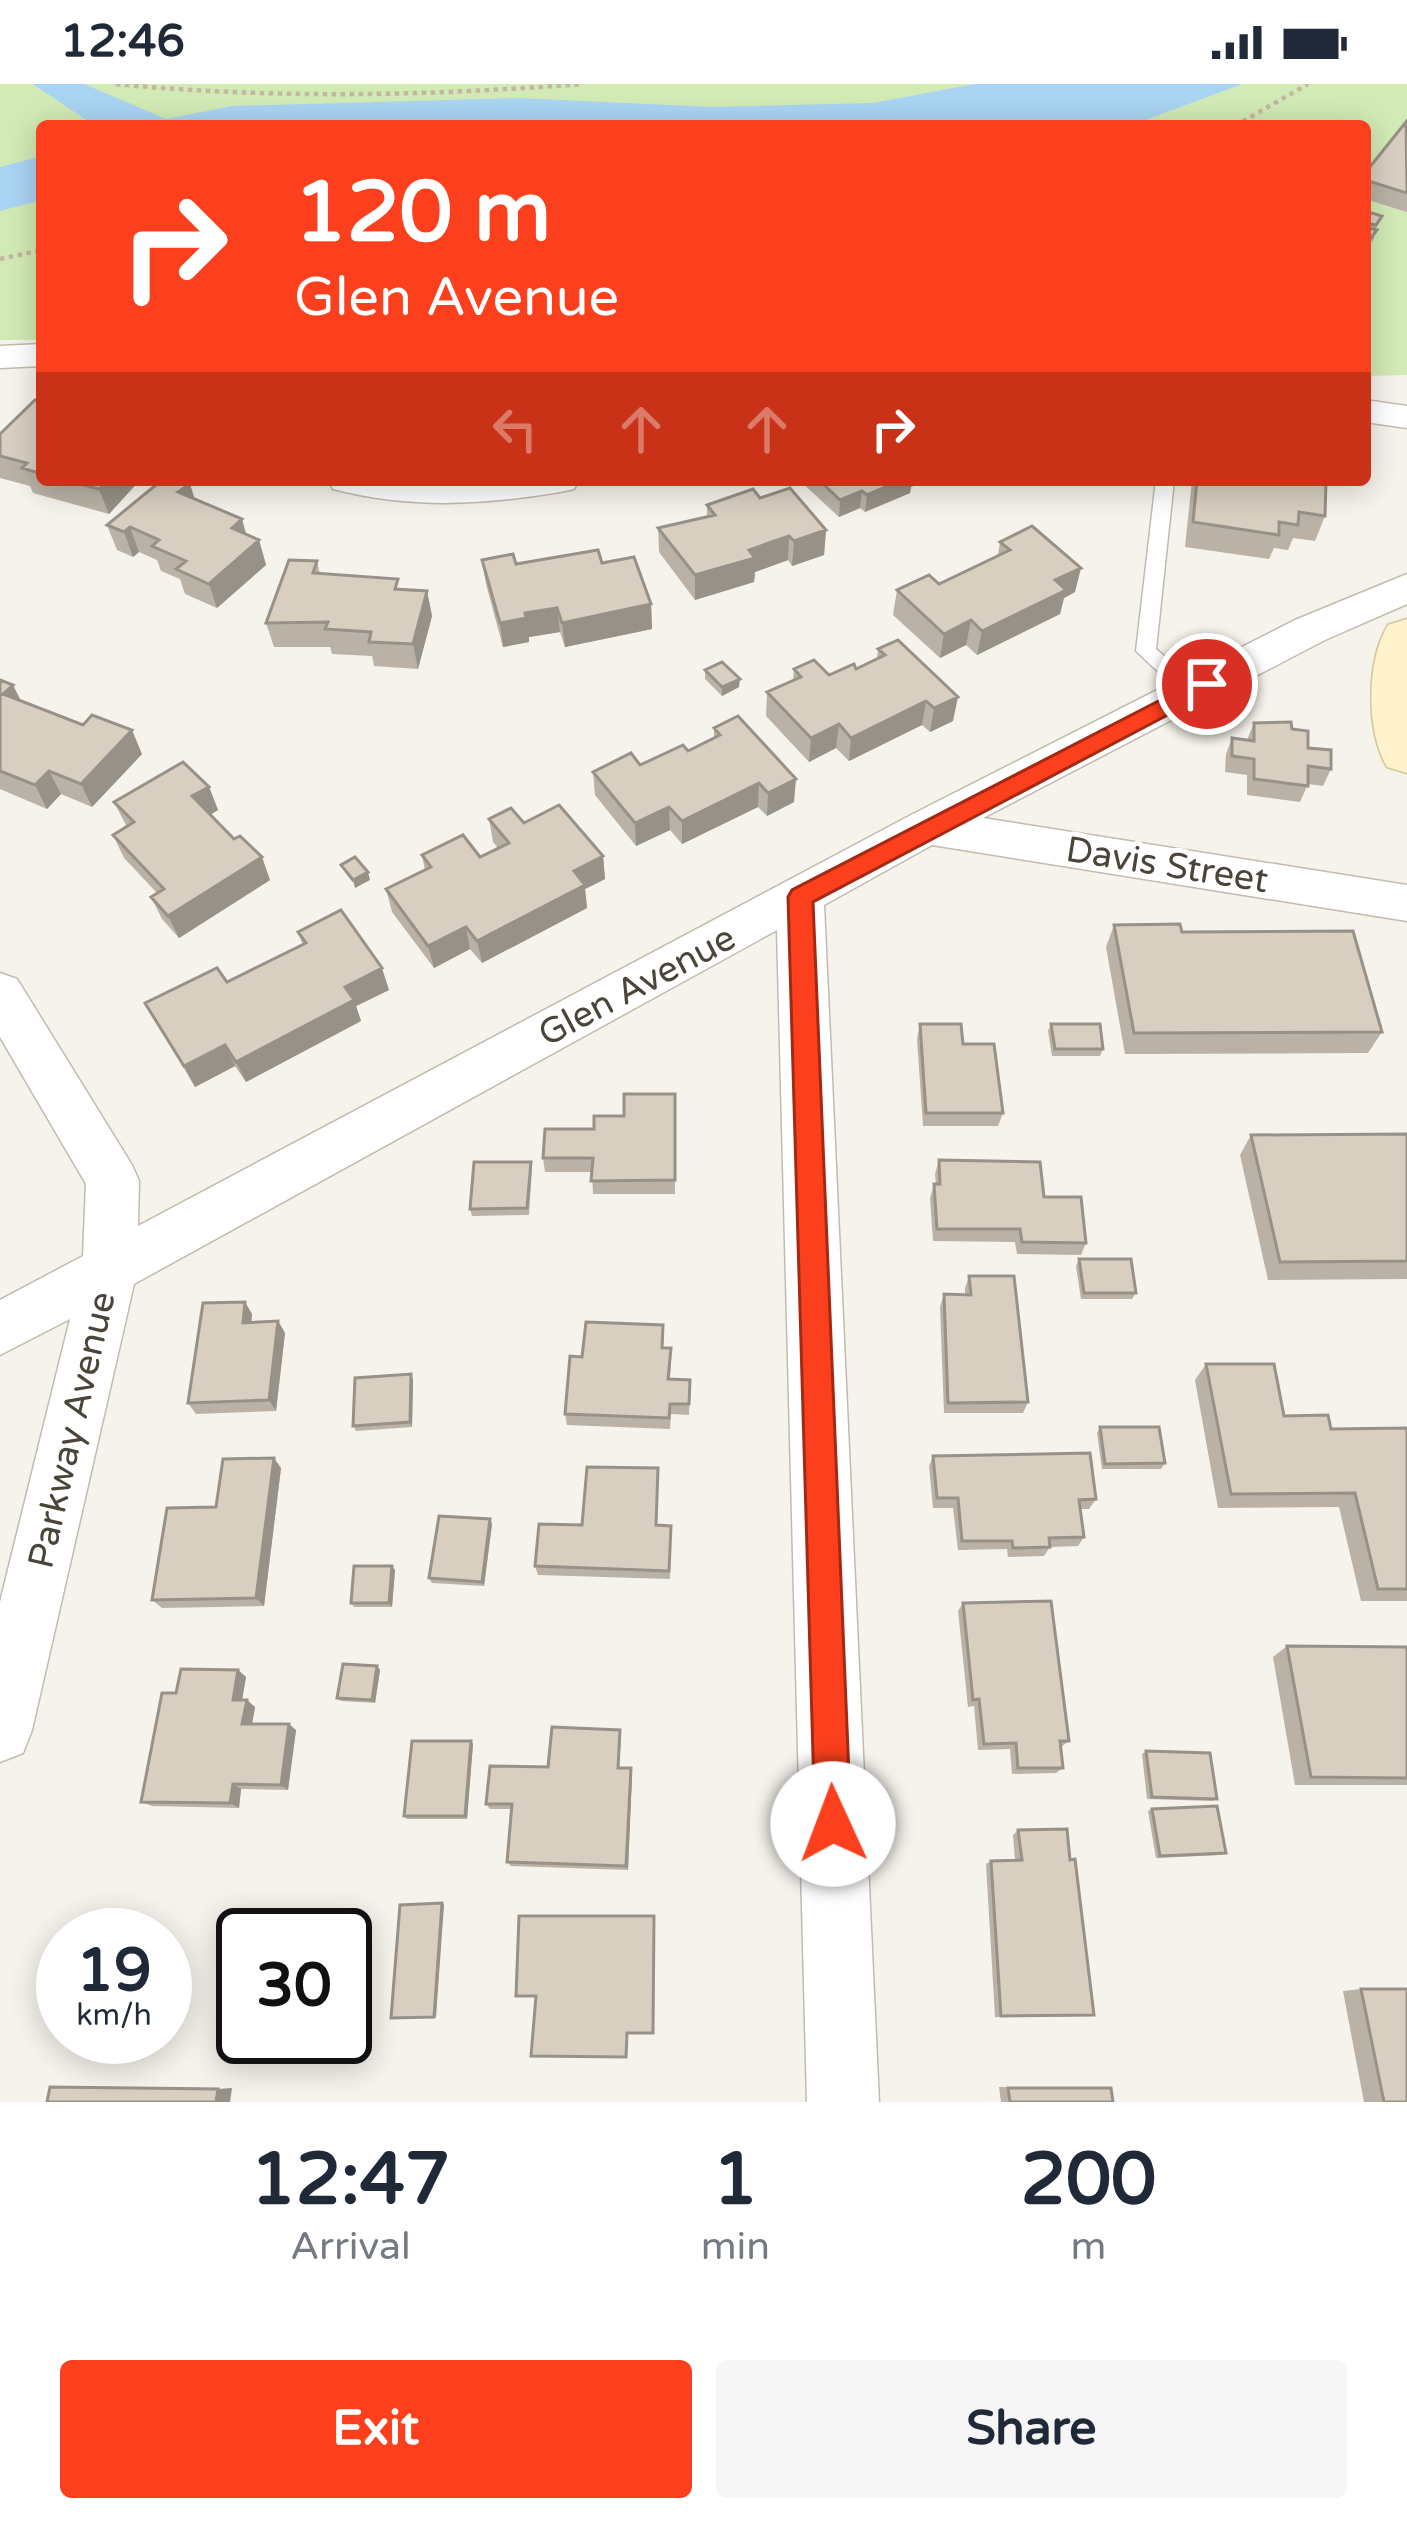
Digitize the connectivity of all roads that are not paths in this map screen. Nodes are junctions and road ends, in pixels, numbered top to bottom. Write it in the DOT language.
graph roads {
  1 [pos="36,355"];
  2 [pos="0,356"];
  3 [pos="1371,413"];
  4 [pos="1407,417"];
  5 [pos="368,486"];
  6 [pos="525,486"];
  7 [pos="1164,486"];
  8 [pos="1407,589"];
  9 [pos="1407,638"];
  10 [pos="1191,692"];
  11 [pos="1407,752"];
  12 [pos="927,827"];
  13 [pos="800,897"];
  14 [pos="1407,903"];
  15 [pos="0,994"];
  16 [pos="110,1270"];
  17 [pos="0,1329"];
  18 [pos="0,1730"];
  19 [pos="843,2102"];
  1 -- 2 [label="street"];
  3 -- 4 [label="street"];
  5 -- 6 [label="street"];
  7 -- 10 [label="lane"];
  8 -- 10 [label="street, Glen Avenue"];
  9 -- 11 [label="main road"];
  10 -- 12 [label="street, Glen Avenue"];
  12 -- 13 [label="street, Glen Avenue"];
  12 -- 14 [label="street, Davis Street"];
  13 -- 16 [label="street, Glen Avenue"];
  13 -- 19 [label="street"];
  15 -- 16 [label="street, Parkway Avenue"];
  16 -- 17 [label="street, Glen Avenue"];
  16 -- 18 [label="street, Parkway Avenue"];
}
